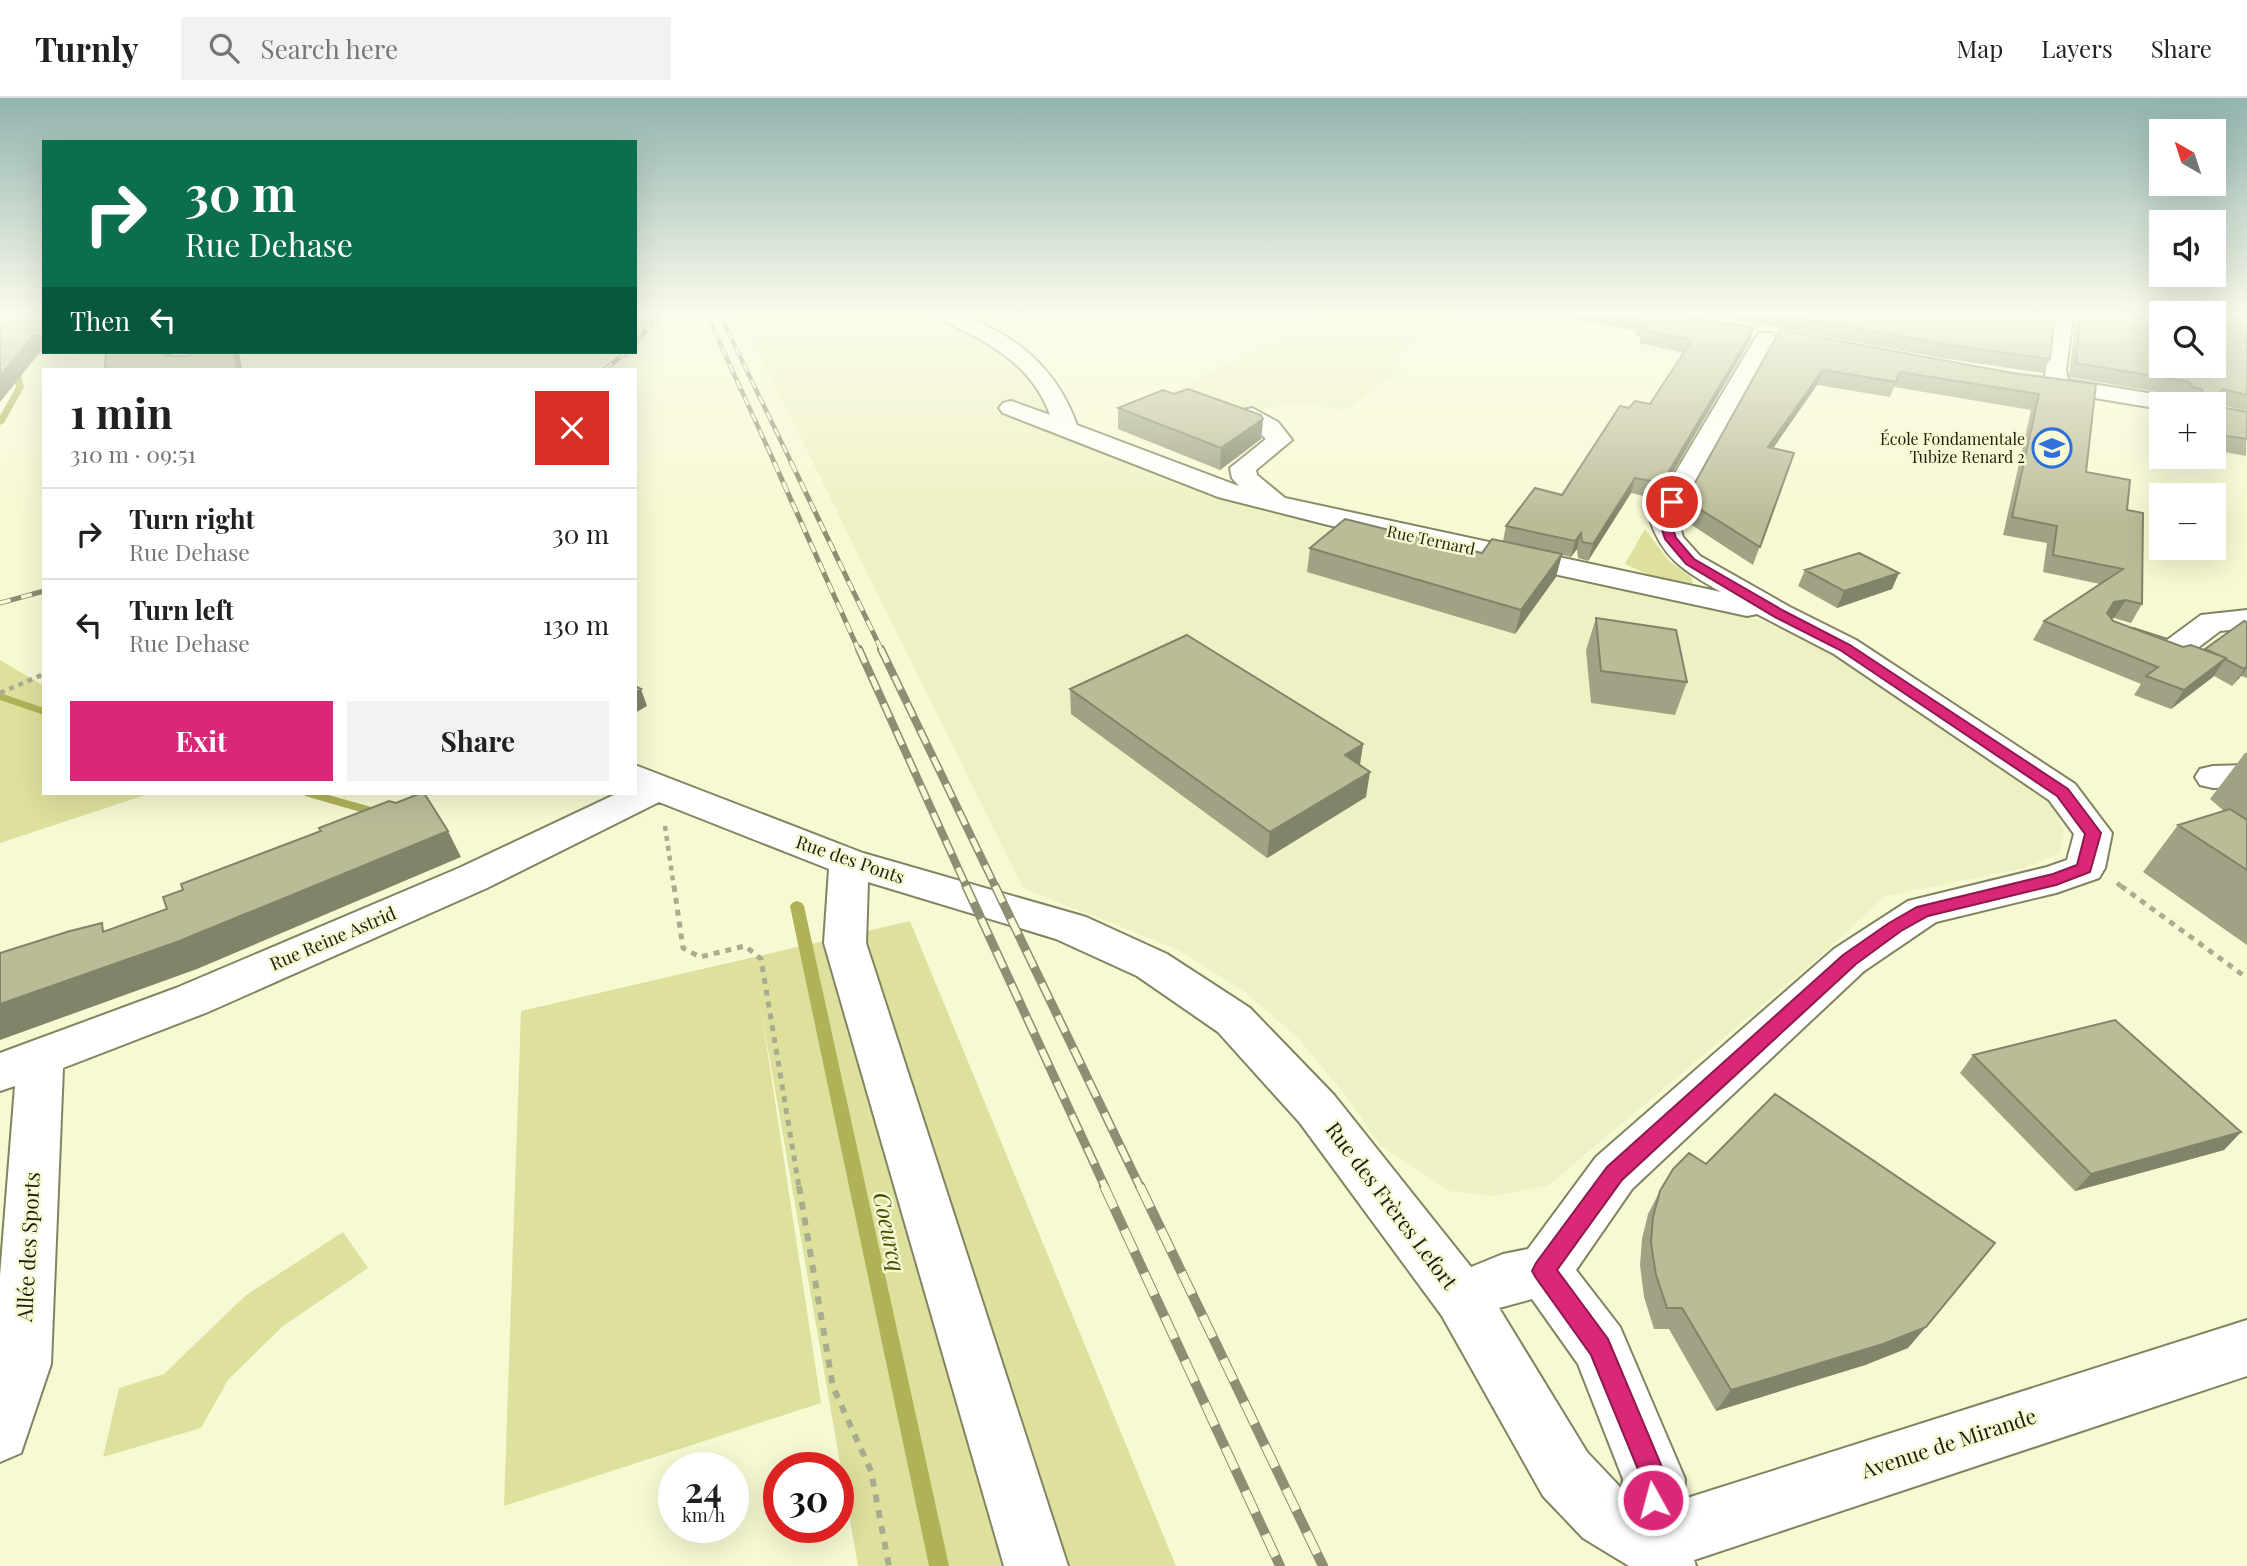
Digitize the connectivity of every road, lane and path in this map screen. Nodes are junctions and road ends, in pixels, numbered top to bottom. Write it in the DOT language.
graph roads {
  1 [pos="1046,384"];
  2 [pos="1739,384"];
  3 [pos="2050,384"];
  4 [pos="2057,384"];
  5 [pos="2149,400"];
  6 [pos="1011,408"];
  7 [pos="1252,415"];
  8 [pos="1067,430"];
  9 [pos="1276,503"];
  10 [pos="1779,614"];
  11 [pos="2247,619"];
  12 [pos="2114,630"];
  13 [pos="42,675"];
  14 [pos="0,693"];
  15 [pos="661,788"];
  16 [pos="849,862"];
  17 [pos="2085,868"];
  18 [pos="1071,928"];
  19 [pos="2247,978"];
  20 [pos="20,1065"];
  21 [pos="1544,1271"];
  22 [pos="1462,1298"];
  23 [pos="2247,1348"];
  24 [pos="0,1432"];
  25 [pos="1657,1554"];
  26 [pos="889,1566"];
  27 [pos="1037,1566"];
  1 -- 8 [label="street"];
  2 -- 10 [label="street"];
  3 -- 4 [label="street"];
  4 -- 5 [label="street"];
  6 -- 8 [label="street, Rue Ternard"];
  7 -- 9 [label="street"];
  8 -- 9 [label="street, Rue Ternard"];
  9 -- 10 [label="street, Rue Ternard"];
  10 -- 17 [label="street"];
  11 -- 12 [label="street"];
  13 -- 14 [label="path"];
  15 -- 16 [label="street, Rue des Ponts"];
  15 -- 20 [label="street, Rue Reine Astrid"];
  15 -- 26 [label="path"];
  16 -- 18 [label="street, Rue des Ponts"];
  16 -- 27 [label="street"];
  17 -- 19 [label="path"];
  17 -- 21 [label="street"];
  18 -- 22 [label="street, Rue des Frères Lefort"];
  20 -- 24 [label="street, Allée des Sports"];
  21 -- 22 [label="street"];
  21 -- 25 [label="street"];
  22 -- 25 [label="street, Rue des Frères Lefort"];
  23 -- 25 [label="street, Avenue de Mirande"];
}
